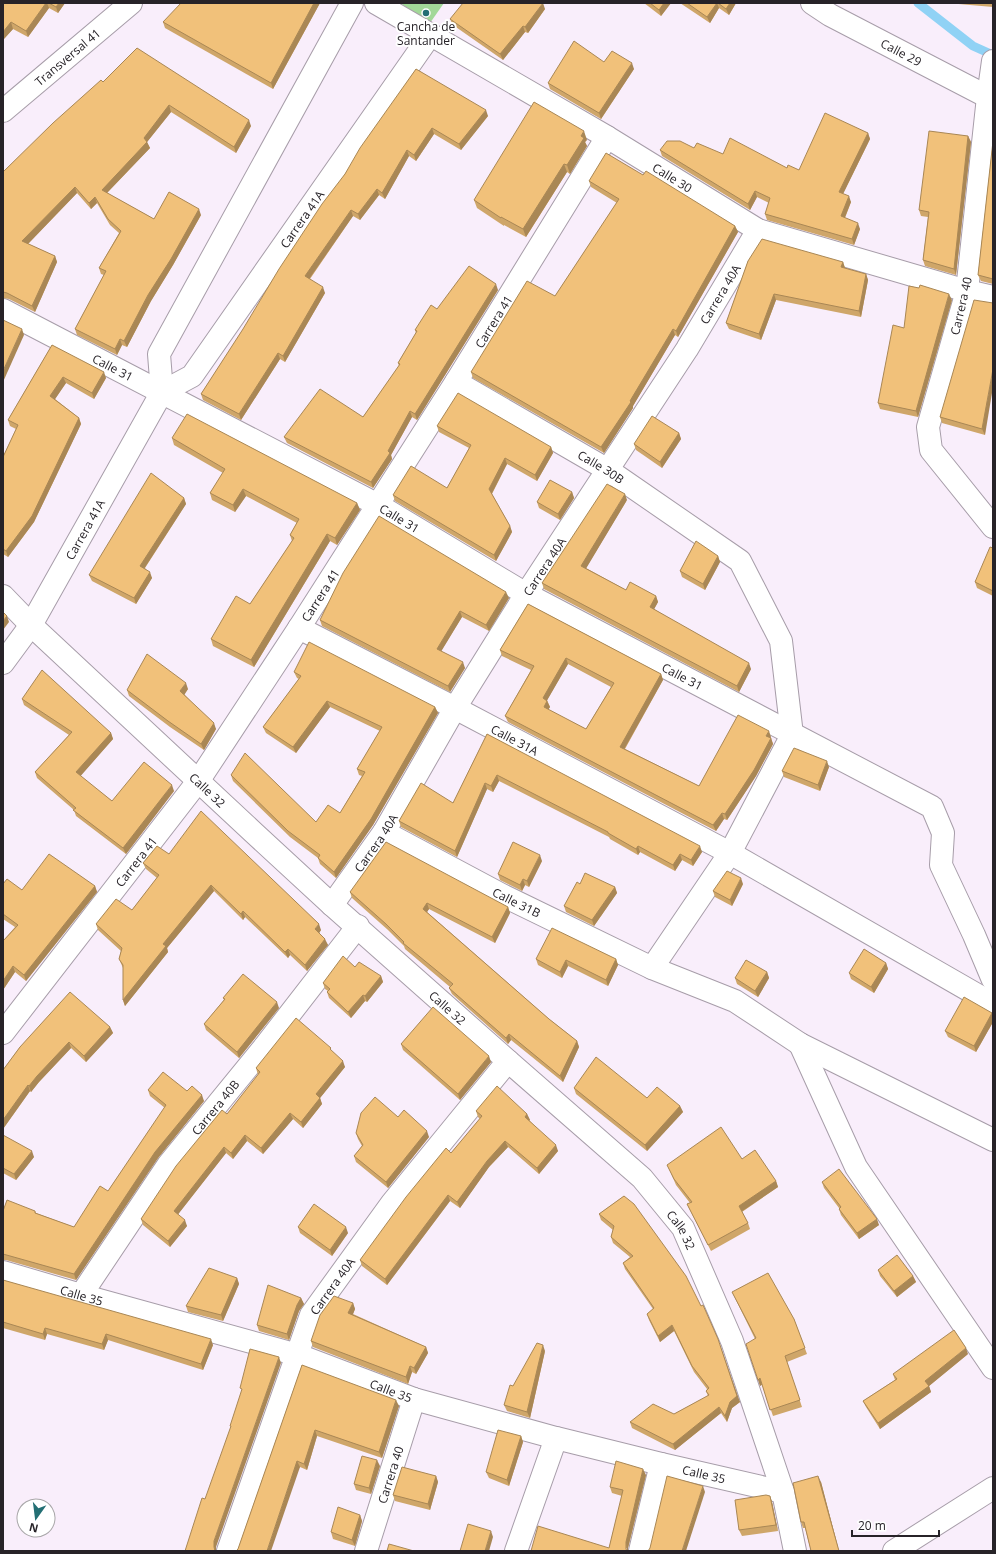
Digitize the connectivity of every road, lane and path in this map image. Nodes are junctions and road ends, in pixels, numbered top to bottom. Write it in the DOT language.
graph roads {
  1 [pos="131,3"];
  2 [pos="352,3"];
  3 [pos="376,3"];
  4 [pos="812,3"];
  5 [pos="430,34"];
  6 [pos="993,61"];
  7 [pos="990,93"];
  8 [pos="3,112"];
  9 [pos="607,137"];
  10 [pos="758,230"];
  11 [pos="967,291"];
  12 [pos="993,297"];
  13 [pos="3,310"];
  14 [pos="456,382"];
  15 [pos="162,392"];
  16 [pos="608,470"];
  17 [pos="378,504"];
  18 [pos="993,527"];
  19 [pos="526,594"];
  20 [pos="3,596"];
  21 [pos="31,625"];
  22 [pos="299,628"];
  23 [pos="3,663"];
  24 [pos="455,708"];
  25 [pos="792,735"];
  26 [pos="199,780"];
  27 [pos="384,832"];
  28 [pos="730,853"];
  29 [pos="332,905"];
  30 [pos="358,926"];
  31 [pos="652,968"];
  32 [pos="993,980"];
  33 [pos="993,1004"];
  34 [pos="3,1033"];
  35 [pos="800,1044"];
  36 [pos="508,1061"];
  37 [pos="993,1140"];
  38 [pos="3,1272"];
  39 [pos="81,1295"];
  40 [pos="298,1354"];
  41 [pos="993,1368"];
  42 [pos="414,1399"];
  43 [pos="556,1438"];
  44 [pos="661,1464"];
  45 [pos="993,1488"];
  46 [pos="783,1492"];
  47 [pos="228,1551"];
  48 [pos="366,1551"];
  49 [pos="516,1551"];
  50 [pos="640,1551"];
  51 [pos="795,1551"];
  52 [pos="894,1551"];
  1 -- 8 [label="street, Transversal 41"];
  2 -- 15 [label="street"];
  3 -- 5 [label="street, Calle 30"];
  4 -- 7 [label="street, Calle 29"];
  5 -- 9 [label="street, Calle 30"];
  5 -- 15 [label="street, Carrera 41A"];
  6 -- 7 [label="street, Carrera 40"];
  7 -- 11 [label="street, Carrera 40"];
  9 -- 10 [label="street, Calle 30"];
  9 -- 14 [label="street, Carrera 41"];
  10 -- 11 [label="street, Calle 30"];
  10 -- 16 [label="street, Carrera 40A"];
  11 -- 12 [label="street, Calle 30"];
  11 -- 18 [label="street, Carrera 40"];
  13 -- 15 [label="street, Calle 31"];
  14 -- 16 [label="street, Calle 30B"];
  14 -- 17 [label="street, Carrera 41"];
  15 -- 17 [label="street, Calle 31"];
  15 -- 21 [label="street, Carrera 41A"];
  16 -- 19 [label="street, Carrera 40A"];
  16 -- 25 [label="street, Calle 30B"];
  17 -- 19 [label="street, Calle 31"];
  17 -- 22 [label="street, Carrera 41"];
  19 -- 24 [label="street, Carrera 40A"];
  19 -- 25 [label="street, Calle 31"];
  20 -- 21 [label="street, Calle 32"];
  21 -- 23 [label="street, Carrera 41A"];
  21 -- 26 [label="street, Calle 32"];
  22 -- 24 [label="street, Calle 31A"];
  22 -- 26 [label="street, Carrera 41"];
  24 -- 27 [label="street, Carrera 40A"];
  24 -- 28 [label="street, Calle 31A"];
  25 -- 28 [label="street"];
  25 -- 32 [label="street, Calle 31"];
  26 -- 29 [label="street, Calle 32"];
  26 -- 34 [label="street, Carrera 41"];
  27 -- 29 [label="street, Carrera 40A"];
  27 -- 31 [label="street, Calle 31B"];
  28 -- 31 [label="street"];
  28 -- 33 [label="street, Calle 31A"];
  29 -- 30 [label="street, Calle 32"];
  30 -- 36 [label="street, Calle 32"];
  30 -- 39 [label="street, Carrera 40B"];
  31 -- 35 [label="street, Calle 31B"];
  35 -- 37 [label="street, Calle 31B"];
  35 -- 41 [label="street"];
  36 -- 40 [label="street, Carrera 40A"];
  36 -- 46 [label="street, Calle 32"];
  38 -- 39 [label="street, Calle 35"];
  39 -- 40 [label="street, Calle 35"];
  40 -- 42 [label="street, Calle 35"];
  40 -- 47 [label="street, Carrera 40A"];
  42 -- 43 [label="street, Calle 35"];
  42 -- 48 [label="street, Carrera 40"];
  43 -- 44 [label="street, Calle 35"];
  43 -- 49 [label="street"];
  44 -- 46 [label="street, Calle 35"];
  44 -- 50 [label="street"];
  45 -- 52 [label="street"];
  46 -- 51 [label="street, Calle 32"];
}
